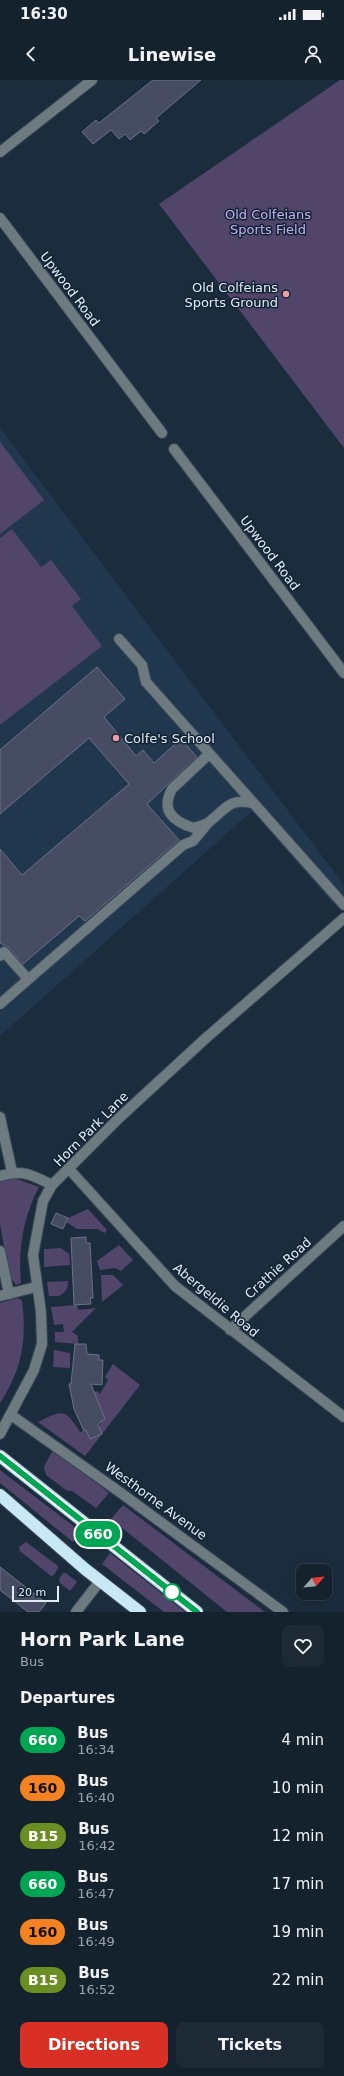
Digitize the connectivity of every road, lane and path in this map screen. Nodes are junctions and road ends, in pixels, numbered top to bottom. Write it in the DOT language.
graph roads {
  1 [pos="92,80"];
  2 [pos="0,152"];
  3 [pos="0,218"];
  4 [pos="162,433"];
  5 [pos="174,449"];
  6 [pos="119,639"];
  7 [pos="344,673"];
  8 [pos="208,754"];
  9 [pos="252,803"];
  10 [pos="208,823"];
  11 [pos="188,826"];
  12 [pos="183,845"];
  13 [pos="344,905"];
  14 [pos="344,918"];
  15 [pos="0,956"];
  16 [pos="28,979"];
  17 [pos="0,1004"];
  18 [pos="0,1117"];
  19 [pos="69,1170"];
  20 [pos="12,1172"];
  21 [pos="0,1176"];
  22 [pos="52,1185"];
  23 [pos="344,1226"];
  24 [pos="0,1251"];
  25 [pos="36,1287"];
  26 [pos="4,1295"];
  27 [pos="230,1330"];
  28 [pos="10,1415"];
  29 [pos="344,1417"];
  30 [pos="0,1434"];
  31 [pos="0,1456"];
  32 [pos="0,1495"];
  33 [pos="100,1581"];
  34 [pos="76,1612"];
  35 [pos="140,1612"];
  36 [pos="197,1612"];
  37 [pos="282,1612"];
  1 -- 2 [label="street"];
  3 -- 4 [label="street, Upwood Road"];
  5 -- 7 [label="street, Upwood Road"];
  6 -- 8 [label="street"];
  8 -- 9 [label="street"];
  8 -- 11 [label="street"];
  9 -- 10 [label="street"];
  9 -- 13 [label="street"];
  10 -- 11 [label="street"];
  10 -- 12 [label="street"];
  11 -- 12 [label="street"];
  12 -- 16 [label="street"];
  14 -- 19 [label="street, Horn Park Lane"];
  15 -- 16 [label="street"];
  16 -- 17 [label="street"];
  18 -- 20 [label="street"];
  19 -- 22 [label="street, Horn Park Lane"];
  19 -- 27 [label="street, Abergeldie Road"];
  20 -- 21 [label="street"];
  20 -- 22 [label="street"];
  22 -- 25 [label="street, Horn Park Lane"];
  23 -- 27 [label="street, Crathie Road"];
  24 -- 26 [label="street"];
  25 -- 26 [label="street"];
  25 -- 28 [label="street, Horn Park Lane"];
  27 -- 29 [label="street, Abergeldie Road"];
  28 -- 30 [label="street, Horn Park Lane"];
  28 -- 37 [label="street, Westhorne Avenue"];
  31 -- 36 [label="highway"];
  32 -- 33 [label="highway"];
  33 -- 34 [label="street"];
  33 -- 35 [label="highway"];
}
